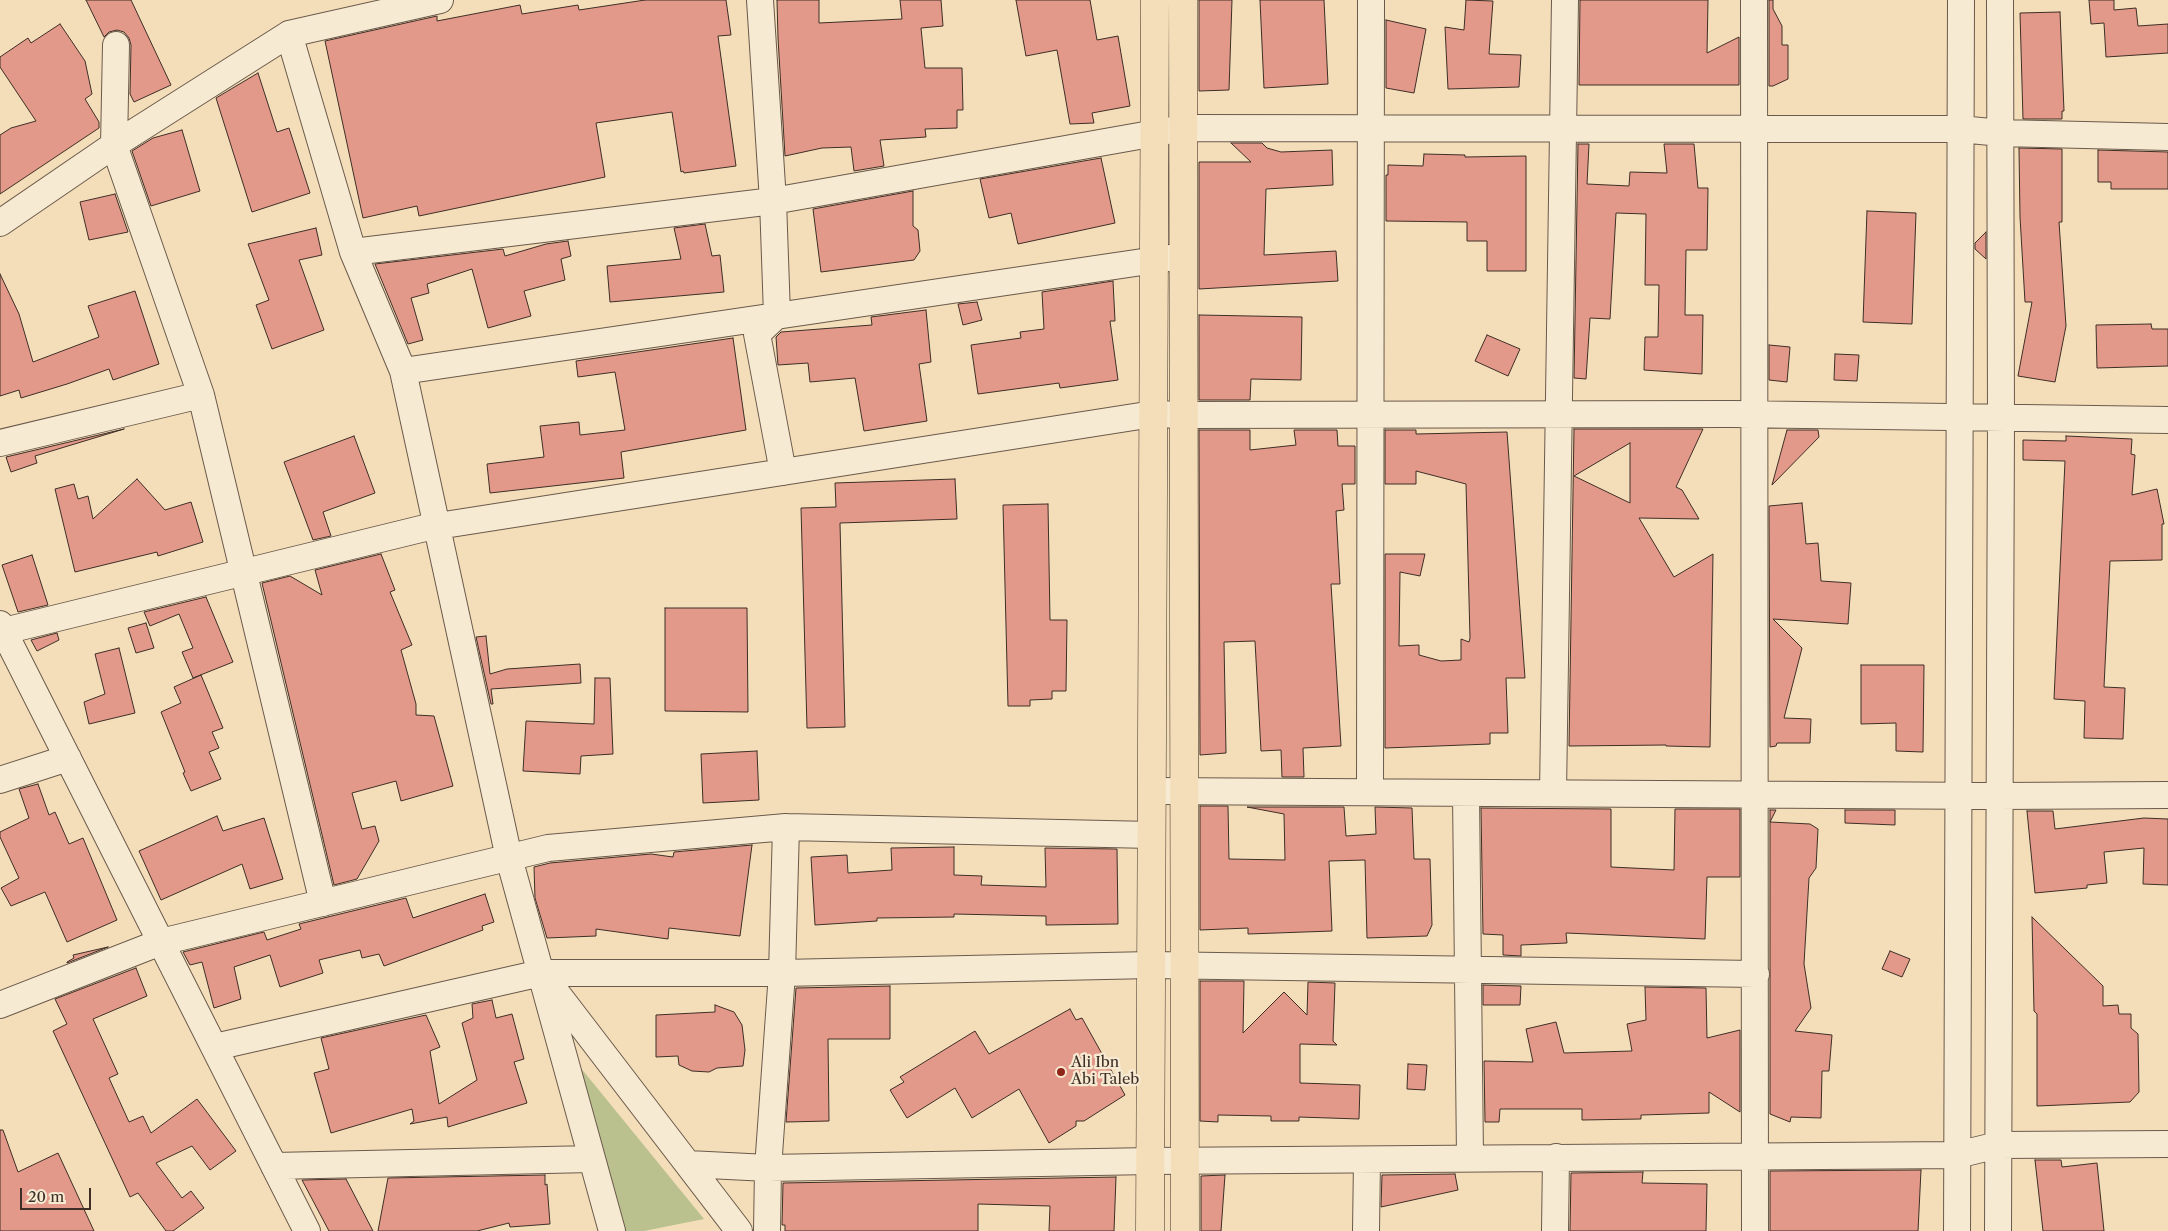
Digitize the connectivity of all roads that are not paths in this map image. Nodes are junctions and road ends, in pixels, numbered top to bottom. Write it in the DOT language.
graph roads {
  1 [pos="440,0"];
  2 [pos="760,0"];
  3 [pos="1155,0"];
  4 [pos="1183,0"];
  5 [pos="1371,0"];
  6 [pos="1565,0"];
  7 [pos="1754,0"];
  8 [pos="1961,0"];
  9 [pos="2000,0"];
  10 [pos="289,34"];
  11 [pos="116,45"];
  12 [pos="1184,128"];
  13 [pos="1371,128"];
  14 [pos="1564,128"];
  15 [pos="1754,129"];
  16 [pos="1960,129"];
  17 [pos="1154,132"];
  18 [pos="2001,133"];
  19 [pos="2168,137"];
  20 [pos="114,145"];
  21 [pos="773,201"];
  22 [pos="0,223"];
  23 [pos="353,252"];
  24 [pos="1183,256"];
  25 [pos="1154,260"];
  26 [pos="777,316"];
  27 [pos="403,371"];
  28 [pos="201,396"];
  29 [pos="1153,414"];
  30 [pos="1559,414"];
  31 [pos="1755,414"];
  32 [pos="1183,415"];
  33 [pos="1370,415"];
  34 [pos="1959,416"];
  35 [pos="2001,418"];
  36 [pos="2168,420"];
  37 [pos="0,443"];
  38 [pos="783,472"];
  39 [pos="437,526"];
  40 [pos="244,573"];
  41 [pos="2,627"];
  42 [pos="68,758"];
  43 [pos="0,780"];
  44 [pos="1152,791"];
  45 [pos="1184,791"];
  46 [pos="1370,792"];
  47 [pos="1466,793"];
  48 [pos="1553,793"];
  49 [pos="1756,794"];
  50 [pos="1958,795"];
  51 [pos="2168,795"];
  52 [pos="2000,796"];
  53 [pos="786,827"];
  54 [pos="1152,835"];
  55 [pos="509,858"];
  56 [pos="323,903"];
  57 [pos="161,942"];
  58 [pos="1151,965"];
  59 [pos="1184,965"];
  60 [pos="1468,970"];
  61 [pos="541,973"];
  62 [pos="782,973"];
  63 [pos="1756,974"];
  64 [pos="0,1005"];
  65 [pos="215,1047"];
  66 [pos="2168,1144"];
  67 [pos="1998,1145"];
  68 [pos="1957,1155"];
  69 [pos="1756,1156"];
  70 [pos="1556,1157"];
  71 [pos="1470,1158"];
  72 [pos="592,1159"];
  73 [pos="1150,1160"];
  74 [pos="1367,1160"];
  75 [pos="1185,1162"];
  76 [pos="688,1164"];
  77 [pos="274,1166"];
  78 [pos="768,1168"];
  79 [pos="307,1231"];
  80 [pos="612,1231"];
  81 [pos="738,1231"];
  82 [pos="767,1231"];
  83 [pos="1150,1231"];
  84 [pos="1185,1231"];
  85 [pos="1366,1231"];
  86 [pos="1555,1231"];
  87 [pos="1755,1231"];
  88 [pos="1957,1231"];
  89 [pos="1998,1231"];
  1 -- 10 [label="street"];
  2 -- 21 [label="street"];
  3 -- 17 [label="main road"];
  4 -- 12 [label="main road"];
  5 -- 13 [label="street"];
  6 -- 14 [label="street"];
  7 -- 15 [label="street"];
  8 -- 16 [label="street"];
  9 -- 18 [label="street"];
  10 -- 20 [label="street"];
  10 -- 23 [label="street"];
  11 -- 20 [label="street"];
  12 -- 13 [label="street"];
  12 -- 17 [label="street"];
  12 -- 24 [label="main road"];
  13 -- 14 [label="street"];
  13 -- 33 [label="street"];
  14 -- 15 [label="street"];
  14 -- 30 [label="street"];
  15 -- 16 [label="street"];
  15 -- 31 [label="street"];
  16 -- 18 [label="street"];
  16 -- 34 [label="street"];
  17 -- 21 [label="street"];
  17 -- 25 [label="main road"];
  18 -- 19 [label="street"];
  18 -- 35 [label="street"];
  20 -- 22 [label="street"];
  20 -- 28 [label="street"];
  21 -- 23 [label="street"];
  21 -- 26 [label="street"];
  23 -- 27 [label="street"];
  24 -- 25 [label="street"];
  24 -- 32 [label="main road"];
  25 -- 26 [label="street"];
  25 -- 29 [label="main road"];
  26 -- 27 [label="street"];
  26 -- 38 [label="street"];
  27 -- 39 [label="street"];
  28 -- 37 [label="street"];
  28 -- 40 [label="street"];
  29 -- 32 [label="street"];
  29 -- 38 [label="street"];
  29 -- 44 [label="main road"];
  30 -- 31 [label="street"];
  30 -- 33 [label="street"];
  30 -- 48 [label="street"];
  31 -- 34 [label="street"];
  31 -- 49 [label="street"];
  32 -- 33 [label="street"];
  32 -- 45 [label="main road"];
  33 -- 46 [label="street"];
  34 -- 35 [label="street"];
  34 -- 50 [label="street"];
  35 -- 36 [label="street"];
  35 -- 52 [label="street"];
  38 -- 39 [label="street"];
  39 -- 40 [label="street"];
  39 -- 55 [label="street"];
  40 -- 41 [label="street"];
  40 -- 56 [label="street"];
  41 -- 42 [label="street"];
  42 -- 43 [label="street"];
  42 -- 57 [label="street"];
  44 -- 45 [label="street"];
  44 -- 54 [label="main road"];
  45 -- 46 [label="street"];
  45 -- 59 [label="main road"];
  46 -- 47 [label="street"];
  47 -- 48 [label="street"];
  47 -- 60 [label="street"];
  48 -- 49 [label="street"];
  49 -- 50 [label="street"];
  49 -- 63 [label="street"];
  50 -- 52 [label="street"];
  50 -- 68 [label="street"];
  51 -- 52 [label="street"];
  52 -- 67 [label="street"];
  53 -- 54 [label="street"];
  53 -- 55 [label="street"];
  53 -- 62 [label="street"];
  54 -- 58 [label="main road"];
  55 -- 56 [label="street"];
  55 -- 61 [label="street"];
  56 -- 57 [label="street"];
  57 -- 64 [label="street"];
  57 -- 65 [label="street"];
  58 -- 59 [label="street"];
  58 -- 62 [label="street"];
  58 -- 73 [label="main road"];
  59 -- 60 [label="street"];
  59 -- 75 [label="main road"];
  60 -- 63 [label="street"];
  60 -- 71 [label="street"];
  61 -- 62 [label="street"];
  61 -- 65 [label="street"];
  61 -- 72 [label="street"];
  61 -- 76 [label="street"];
  62 -- 78 [label="street"];
  63 -- 69 [label="street"];
  65 -- 77 [label="street"];
  66 -- 67 [label="street"];
  67 -- 68 [label="street"];
  67 -- 89 [label="street"];
  68 -- 69 [label="street"];
  68 -- 88 [label="street"];
  69 -- 70 [label="street"];
  69 -- 87 [label="street"];
  70 -- 71 [label="street"];
  70 -- 86 [label="street"];
  71 -- 74 [label="street"];
  72 -- 77 [label="street"];
  72 -- 80 [label="street"];
  73 -- 75 [label="street"];
  73 -- 78 [label="street"];
  73 -- 83 [label="main road"];
  74 -- 75 [label="street"];
  74 -- 85 [label="street"];
  75 -- 84 [label="main road"];
  76 -- 78 [label="street"];
  76 -- 81 [label="street"];
  77 -- 79 [label="street"];
  78 -- 82 [label="street"];
  81 -- 82 [label="street"];
}
